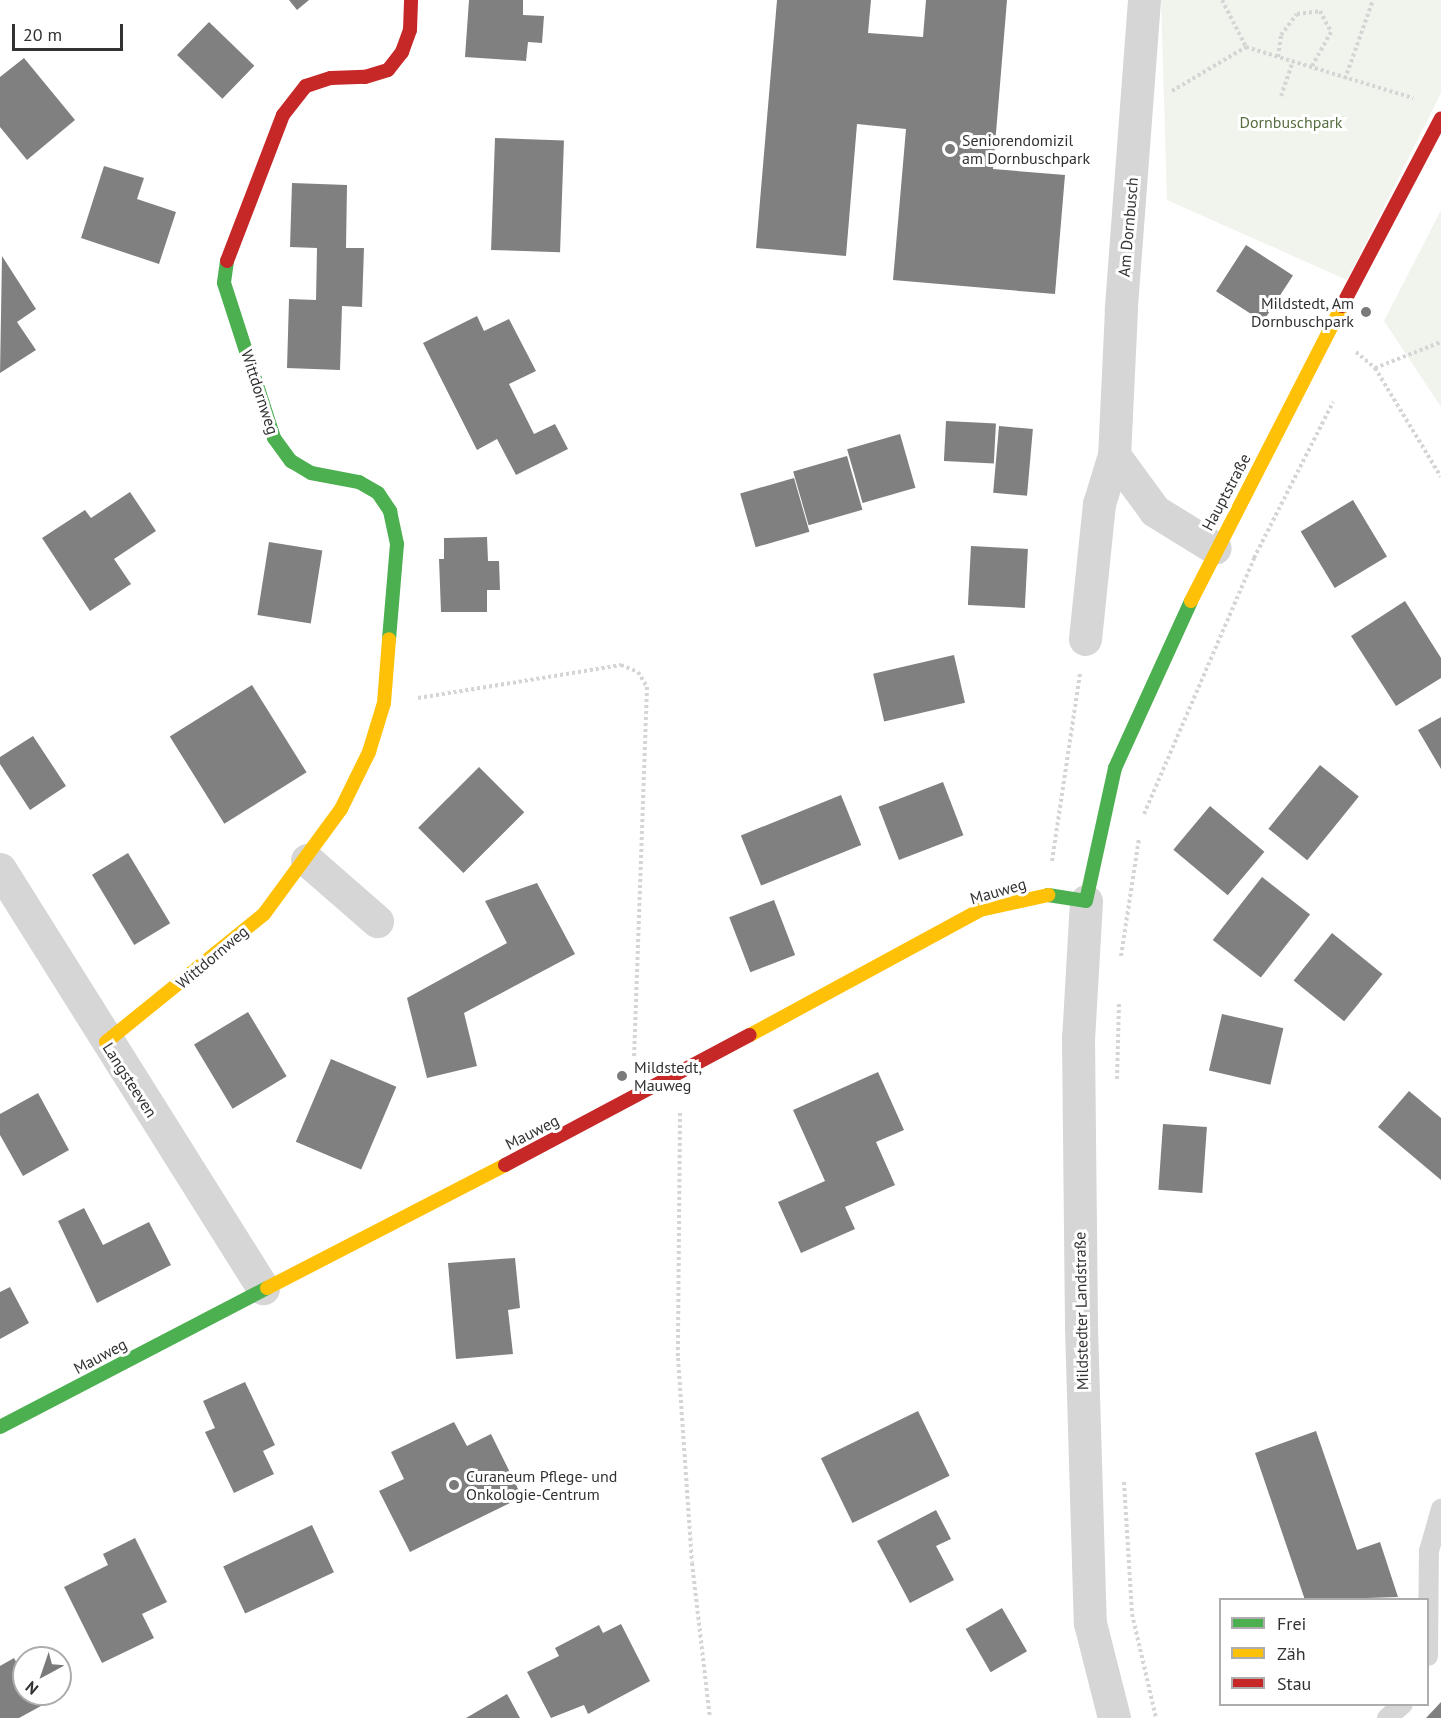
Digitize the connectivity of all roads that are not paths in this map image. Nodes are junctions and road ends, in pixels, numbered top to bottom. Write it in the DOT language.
graph roads {
  1 [pos="411,0"];
  2 [pos="1144,0"];
  3 [pos="1441,118"];
  4 [pos="1114,455"];
  5 [pos="1215,548"];
  6 [pos="1085,639"];
  7 [pos="307,860"];
  8 [pos="0,869"];
  9 [pos="1086,901"];
  10 [pos="377,921"];
  11 [pos="106,1042"];
  12 [pos="263,1288"];
  13 [pos="0,1427"];
  14 [pos="1441,1509"];
  15 [pos="1429,1598"];
  16 [pos="1401,1706"];
  17 [pos="1114,1718"];
  18 [pos="1387,1718"];
  1 -- 7 [label="street, Wittdornweg"];
  2 -- 4 [label="street, Am Dornbusch"];
  3 -- 5 [label="street, Hauptstraße"];
  4 -- 5 [label="street"];
  4 -- 6 [label="street, Am Dornbusch"];
  5 -- 9 [label="street, Hauptstraße"];
  7 -- 10 [label="street"];
  7 -- 11 [label="street, Wittdornweg"];
  8 -- 11 [label="street, Langsteeven"];
  9 -- 12 [label="street, Mauweg"];
  9 -- 17 [label="street, Mildstedter Landstraße"];
  11 -- 12 [label="street, Langsteeven"];
  12 -- 13 [label="street, Mauweg"];
  14 -- 15 [label="lane"];
  16 -- 18 [label="lane"];
}
